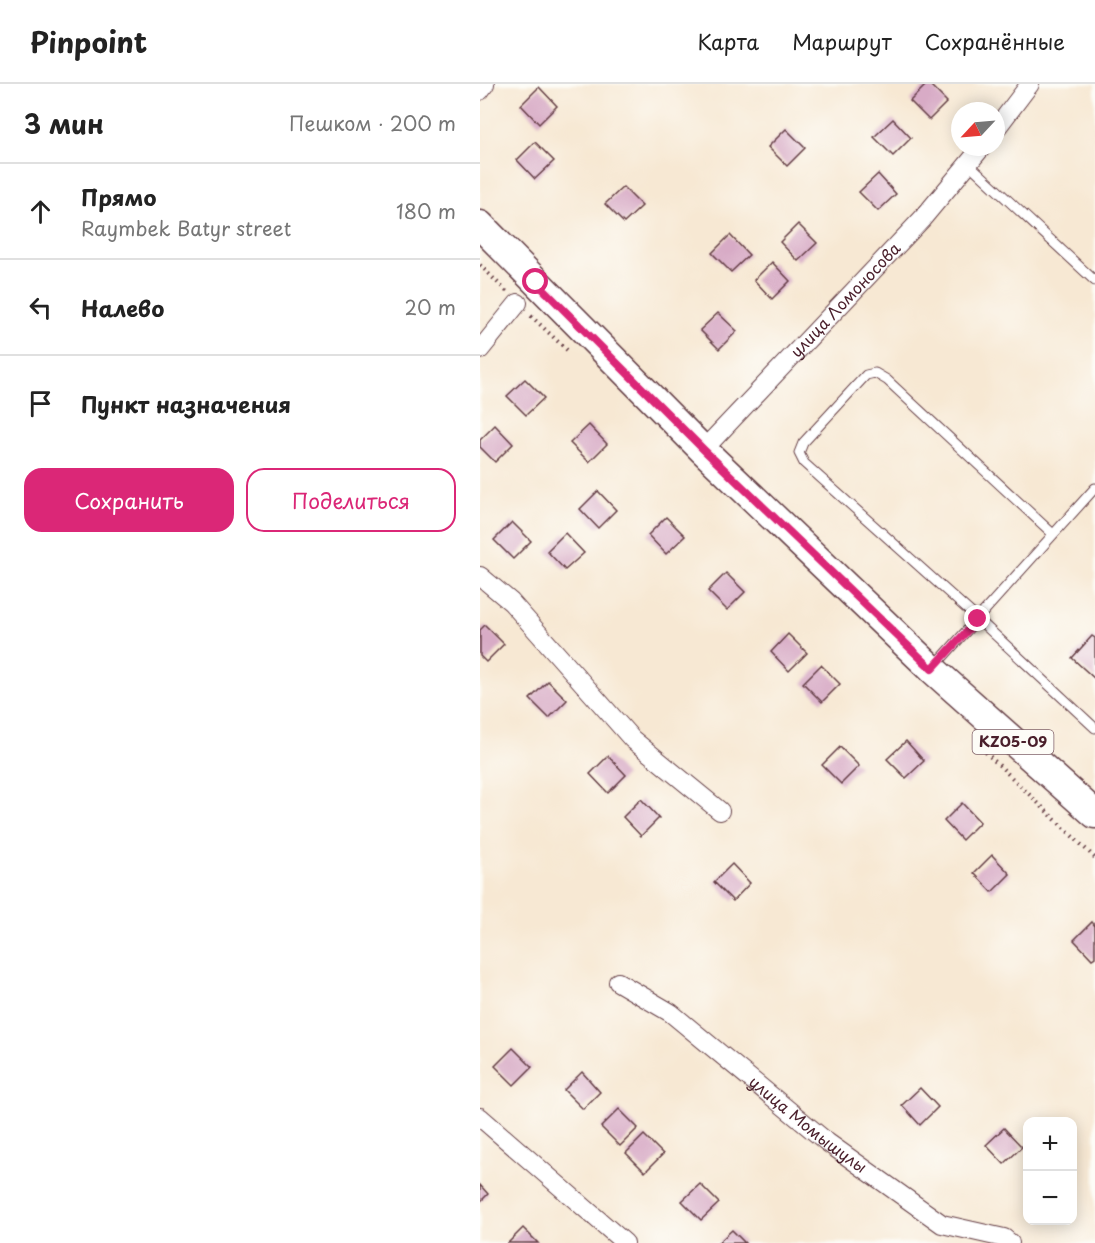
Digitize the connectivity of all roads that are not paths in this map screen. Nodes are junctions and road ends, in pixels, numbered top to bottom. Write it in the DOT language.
graph roads {
  1 [pos="485,84"];
  2 [pos="1030,84"];
  3 [pos="480,91"];
  4 [pos="1005,117"];
  5 [pos="975,156"];
  6 [pos="969,164"];
  7 [pos="480,225"];
  8 [pos="1095,281"];
  9 [pos="518,303"];
  10 [pos="480,350"];
  11 [pos="704,450"];
  12 [pos="1095,488"];
  13 [pos="1053,534"];
  14 [pos="480,576"];
  15 [pos="978,619"];
  16 [pos="932,669"];
  17 [pos="1095,728"];
  18 [pos="720,811"];
  19 [pos="1095,814"];
  20 [pos="618,982"];
  21 [pos="480,1117"];
  22 [pos="1004,1241"];
  23 [pos="625,1243"];
  1 -- 3 [label="street"];
  2 -- 4 [label="street"];
  5 -- 6 [label="street, улица Ломоносова"];
  6 -- 8 [label="lane"];
  6 -- 11 [label="street, улица Ломоносова"];
  7 -- 11 [label="main road, KZ05-09"];
  9 -- 10 [label="street"];
  11 -- 16 [label="main road, KZ05-09"];
  12 -- 13 [label="lane"];
  13 -- 15 [label="lane"];
  13 -- 15 [label="lane"];
  14 -- 18 [label="street"];
  15 -- 16 [label="lane"];
  15 -- 17 [label="lane"];
  16 -- 19 [label="main road, KZ05-09"];
  20 -- 22 [label="street, улица Момышулы"];
  21 -- 23 [label="street"];
}
